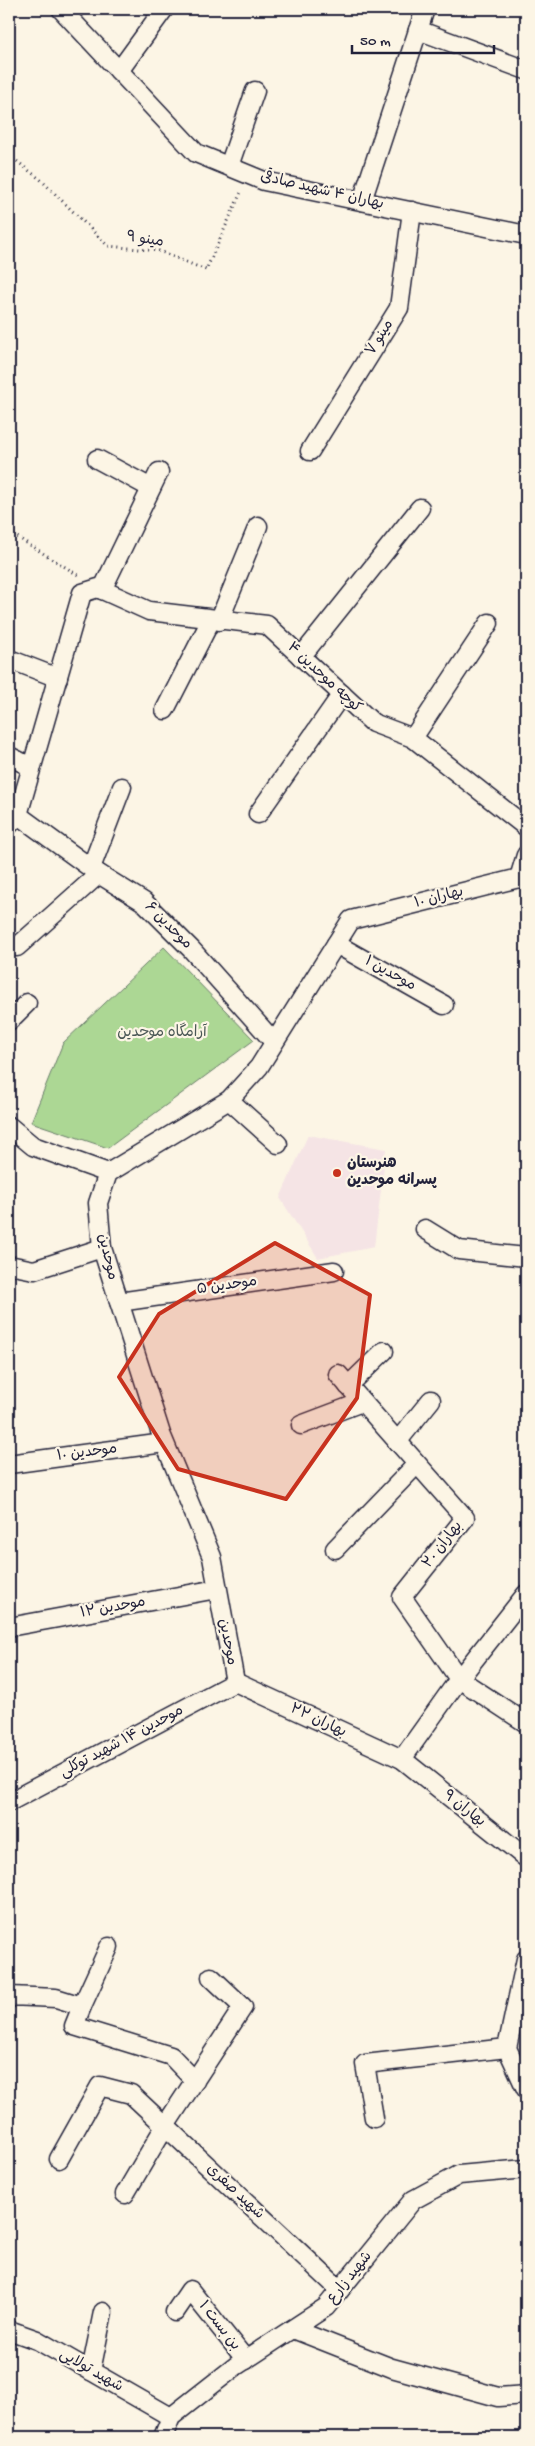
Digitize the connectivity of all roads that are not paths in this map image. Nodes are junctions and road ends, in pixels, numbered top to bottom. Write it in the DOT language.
graph roads {
  1 [pos="61,9"];
  2 [pos="164,9"];
  3 [pos="425,9"];
  4 [pos="418,30"];
  5 [pos="526,70"];
  6 [pos="119,71"];
  7 [pos="255,91"];
  8 [pos="229,166"];
  9 [pos="362,201"];
  10 [pos="412,211"];
  11 [pos="526,235"];
  12 [pos="310,451"];
  13 [pos="97,459"];
  14 [pos="420,508"];
  15 [pos="258,526"];
  16 [pos="100,589"];
  17 [pos="215,620"];
  18 [pos="489,623"];
  19 [pos="301,657"];
  20 [pos="9,659"];
  21 [pos="58,678"];
  22 [pos="342,694"];
  23 [pos="165,710"];
  24 [pos="414,738"];
  25 [pos="9,756"];
  26 [pos="31,767"];
  27 [pos="122,786"];
  28 [pos="258,814"];
  29 [pos="13,820"];
  30 [pos="526,827"];
  31 [pos="526,855"];
  32 [pos="95,871"];
  33 [pos="523,879"];
  34 [pos="336,944"];
  35 [pos="17,947"];
  36 [pos="27,1003"];
  37 [pos="444,1005"];
  38 [pos="9,1021"];
  39 [pos="274,1042"];
  40 [pos="229,1100"];
  41 [pos="9,1126"];
  42 [pos="278,1144"];
  43 [pos="108,1174"];
  44 [pos="425,1229"];
  45 [pos="102,1248"];
  46 [pos="526,1257"];
  47 [pos="9,1265"];
  48 [pos="334,1271"];
  49 [pos="119,1302"];
  50 [pos="384,1351"];
  51 [pos="431,1400"];
  52 [pos="362,1402"];
  53 [pos="301,1425"];
  54 [pos="397,1442"];
  55 [pos="164,1443"];
  56 [pos="9,1464"];
  57 [pos="417,1464"];
  58 [pos="336,1549"];
  59 [pos="217,1589"];
  60 [pos="526,1594"];
  61 [pos="9,1627"];
  62 [pos="459,1679"];
  63 [pos="235,1682"];
  64 [pos="526,1723"];
  65 [pos="402,1759"];
  66 [pos="9,1802"];
  67 [pos="526,1858"];
  68 [pos="109,1947"];
  69 [pos="526,1959"];
  70 [pos="211,1977"];
  71 [pos="9,1999"];
  72 [pos="82,2006"];
  73 [pos="521,2009"];
  74 [pos="507,2048"];
  75 [pos="195,2081"];
  76 [pos="526,2089"];
  77 [pos="374,2118"];
  78 [pos="165,2126"];
  79 [pos="59,2159"];
  80 [pos="526,2170"];
  81 [pos="125,2194"];
  82 [pos="340,2290"];
  83 [pos="103,2312"];
  84 [pos="175,2312"];
  85 [pos="293,2329"];
  86 [pos="9,2330"];
  87 [pos="246,2360"];
  88 [pos="91,2371"];
  89 [pos="526,2395"];
  90 [pos="171,2417"];
  91 [pos="163,2437"];
  1 -- 6 [label="street, بهاران ۴ شهید صادقی"];
  2 -- 6 [label="street"];
  3 -- 4 [label="street"];
  4 -- 5 [label="street"];
  4 -- 9 [label="street"];
  6 -- 8 [label="street, بهاران ۴ شهید صادقی"];
  7 -- 8 [label="street"];
  8 -- 9 [label="street, بهاران ۴ شهید صادقی"];
  9 -- 10 [label="street, بهاران ۴ شهید صادقی"];
  10 -- 11 [label="street, بهاران ۴ شهید صادقی"];
  10 -- 12 [label="street, مینو ۷"];
  13 -- 16 [label="street"];
  14 -- 19 [label="street"];
  15 -- 17 [label="street"];
  16 -- 17 [label="street, کوچه موحدین ۴"];
  16 -- 21 [label="street"];
  17 -- 19 [label="street, کوچه موحدین ۴"];
  17 -- 23 [label="street"];
  18 -- 24 [label="street"];
  19 -- 22 [label="street, کوچه موحدین ۴"];
  20 -- 21 [label="street"];
  21 -- 26 [label="street"];
  22 -- 24 [label="street, کوچه موحدین ۴"];
  22 -- 28 [label="street"];
  24 -- 30 [label="street, کوچه موحدین ۴"];
  25 -- 26 [label="street"];
  26 -- 29 [label="street"];
  27 -- 32 [label="street"];
  29 -- 32 [label="street, موحدین ۶"];
  31 -- 33 [label="street"];
  32 -- 35 [label="street"];
  32 -- 39 [label="street, موحدین ۶"];
  33 -- 34 [label="street, بهاران ۱۰"];
  34 -- 37 [label="street, موحدین ۱"];
  34 -- 39 [label="street"];
  36 -- 38 [label="street"];
  39 -- 40 [label="street"];
  40 -- 42 [label="street"];
  40 -- 43 [label="street"];
  41 -- 43 [label="street"];
  43 -- 45 [label="street, موحدین"];
  44 -- 46 [label="street"];
  45 -- 47 [label="street"];
  45 -- 49 [label="street, موحدین"];
  48 -- 49 [label="street, موحدین ۵"];
  49 -- 55 [label="street, موحدین"];
  50 -- 52 [label="street, بهاران ۲۰"];
  51 -- 54 [label="street"];
  52 -- 53 [label="street"];
  52 -- 54 [label="street, بهاران ۲۰"];
  54 -- 57 [label="street, بهاران ۲۰"];
  55 -- 56 [label="street, موحدین ۱۰"];
  55 -- 59 [label="street, موحدین"];
  57 -- 58 [label="street"];
  57 -- 62 [label="street, بهاران ۲۰"];
  59 -- 61 [label="street, موحدین ۱۲"];
  59 -- 63 [label="street, موحدین"];
  60 -- 62 [label="street"];
  62 -- 64 [label="street"];
  62 -- 65 [label="street"];
  63 -- 65 [label="street, بهاران ۲۲"];
  63 -- 66 [label="street, موحدین ۱۴ شهید توکلی"];
  65 -- 67 [label="street, بهاران ۹"];
  68 -- 72 [label="street"];
  69 -- 73 [label="street"];
  70 -- 75 [label="street"];
  71 -- 72 [label="street"];
  72 -- 75 [label="street"];
  73 -- 74 [label="street"];
  74 -- 76 [label="street"];
  74 -- 77 [label="street"];
  75 -- 78 [label="street"];
  78 -- 79 [label="street, شهید صفری"];
  78 -- 81 [label="street"];
  78 -- 82 [label="street, شهید صفری"];
  80 -- 82 [label="street, شهید زارع"];
  82 -- 85 [label="street, شهید زارع"];
  83 -- 88 [label="street"];
  84 -- 87 [label="street, بن بست ۱"];
  85 -- 87 [label="street, شهید زارع"];
  85 -- 89 [label="street"];
  86 -- 88 [label="street, شهید تولایی"];
  87 -- 90 [label="street, شهید زارع"];
  88 -- 90 [label="street, شهید تولایی"];
  90 -- 91 [label="street"];
}
